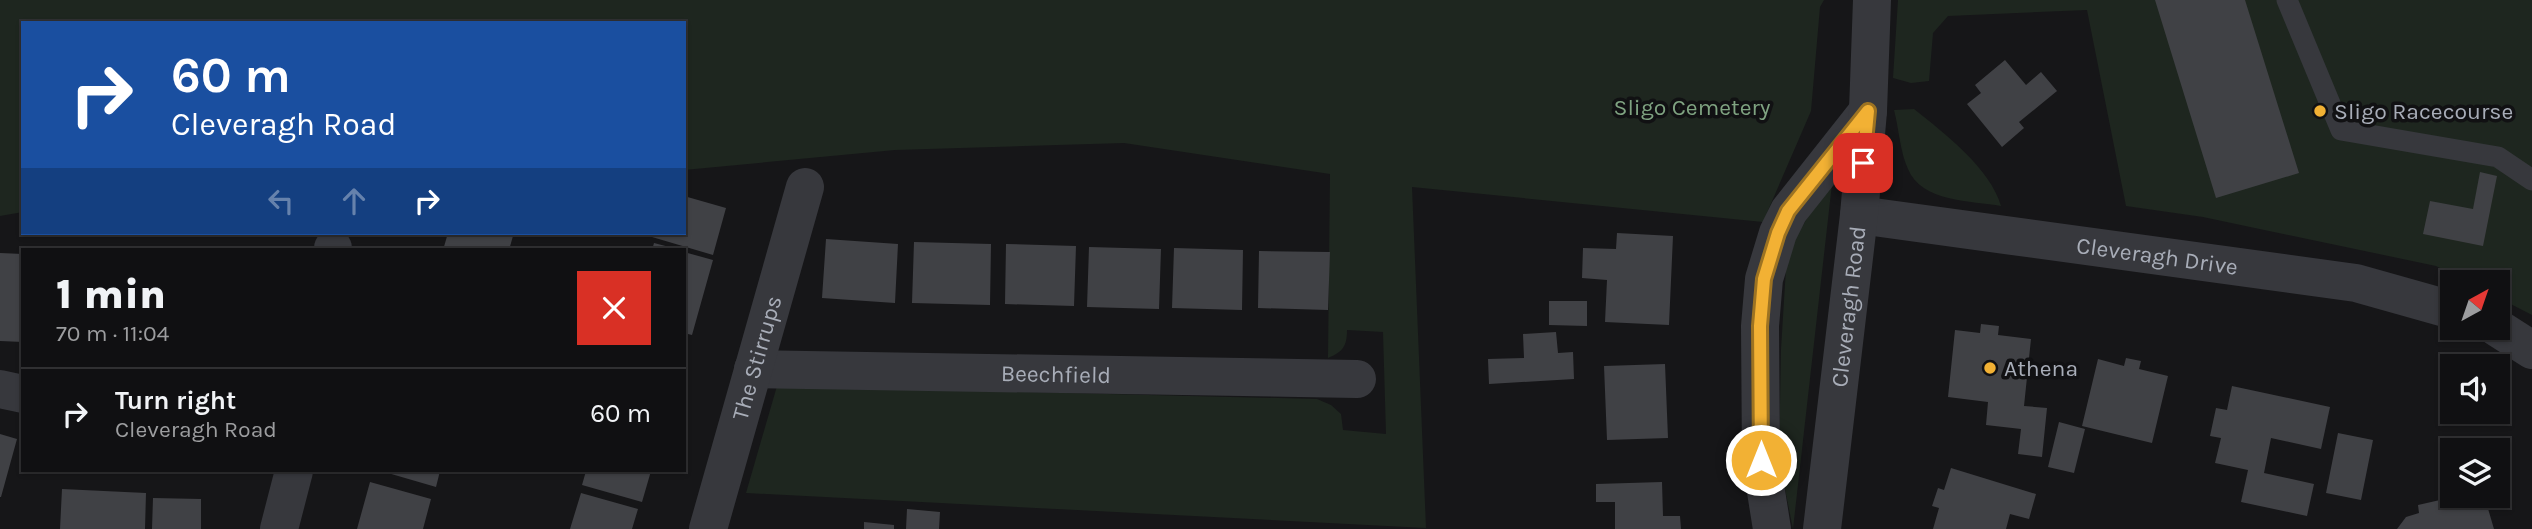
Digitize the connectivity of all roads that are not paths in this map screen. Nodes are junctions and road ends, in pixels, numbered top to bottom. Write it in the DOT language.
graph roads {
  1 [pos="1872,0"];
  2 [pos="2287,0"];
  3 [pos="1868,111"];
  4 [pos="2532,180"];
  5 [pos="805,187"];
  6 [pos="1859,215"];
  7 [pos="2440,307"];
  8 [pos="2510,336"];
  9 [pos="2532,350"];
  10 [pos="753,369"];
  11 [pos="1357,379"];
  12 [pos="0,388"];
  13 [pos="21,393"];
  14 [pos="294,472"];
  15 [pos="279,529"];
  16 [pos="708,529"];
  17 [pos="1772,529"];
  18 [pos="1822,529"];
  1 -- 3 [label="street, Cleveragh Road"];
  2 -- 4 [label="lane"];
  3 -- 6 [label="street, Cleveragh Road"];
  3 -- 17 [label="street"];
  5 -- 10 [label="street, The Stirrups"];
  6 -- 7 [label="street, Cleveragh Drive"];
  6 -- 18 [label="street, Cleveragh Road"];
  8 -- 9 [label="street"];
  10 -- 11 [label="street, Beechfield"];
  10 -- 16 [label="street, The Stirrups"];
  12 -- 13 [label="street"];
  14 -- 15 [label="street"];
}
